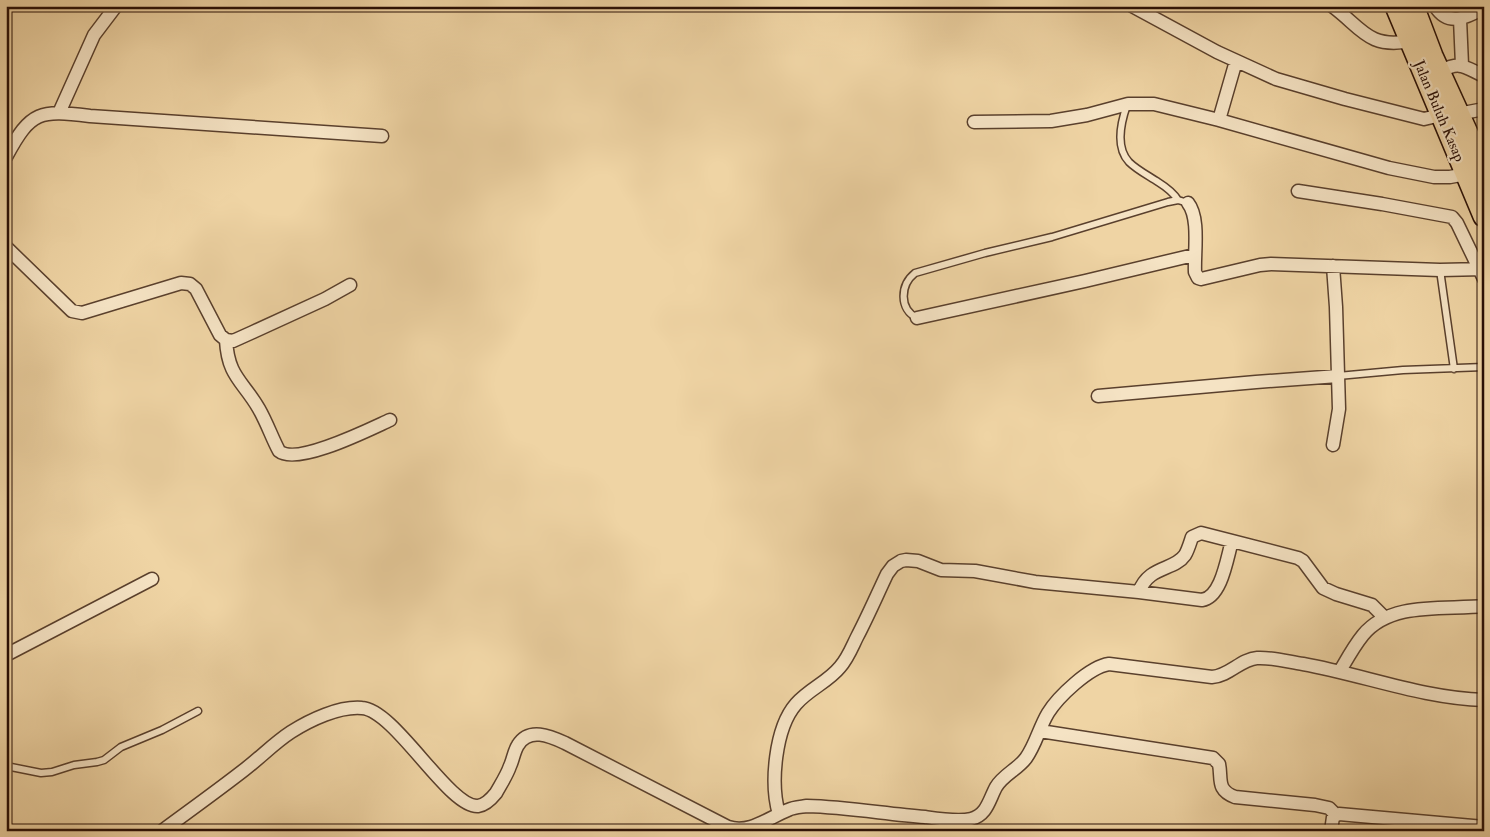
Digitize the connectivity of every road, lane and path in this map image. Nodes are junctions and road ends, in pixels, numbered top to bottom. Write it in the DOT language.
graph roads {
  1 [pos="116,6"];
  2 [pos="1132,6"];
  3 [pos="1332,6"];
  4 [pos="1396,6"];
  5 [pos="1413,6"];
  6 [pos="1434,6"];
  7 [pos="1484,8"];
  8 [pos="1460,19"];
  9 [pos="1410,41"];
  10 [pos="1236,61"];
  11 [pos="1462,65"];
  12 [pos="1439,72"];
  13 [pos="1484,76"];
  14 [pos="1128,104"];
  15 [pos="1484,109"];
  16 [pos="59,112"];
  17 [pos="1450,115"];
  18 [pos="1219,120"];
  19 [pos="974,122"];
  20 [pos="382,136"];
  21 [pos="6,157"];
  22 [pos="1475,172"];
  23 [pos="1298,191"];
  24 [pos="1183,202"];
  25 [pos="1484,216"];
  26 [pos="6,247"];
  27 [pos="1194,255"];
  28 [pos="1333,266"];
  29 [pos="1440,270"];
  30 [pos="1482,272"];
  31 [pos="350,284"];
  32 [pos="917,318"];
  33 [pos="226,340"];
  34 [pos="1484,367"];
  35 [pos="1454,370"];
  36 [pos="1338,376"];
  37 [pos="1098,396"];
  38 [pos="390,420"];
  39 [pos="1333,445"];
  40 [pos="1232,541"];
  41 [pos="152,579"];
  42 [pos="1139,592"];
  43 [pos="1484,606"];
  44 [pos="1384,618"];
  45 [pos="6,655"];
  46 [pos="1340,671"];
  47 [pos="1484,700"];
  48 [pos="198,711"];
  49 [pos="1040,731"];
  50 [pos="6,766"];
  51 [pos="779,814"];
  52 [pos="1336,815"];
  53 [pos="1484,827"];
  54 [pos="162,831"];
  55 [pos="1331,831"];
  1 -- 16 [label="street"];
  2 -- 10 [label="street"];
  3 -- 9 [label="street"];
  4 -- 9 [label="highway, Jalan Buluh Kasap"];
  5 -- 12 [label="highway, Jalan Buluh Kasap"];
  6 -- 8 [label="street"];
  7 -- 8 [label="street"];
  8 -- 11 [label="street"];
  9 -- 17 [label="highway, Jalan Buluh Kasap"];
  10 -- 17 [label="street"];
  10 -- 18 [label="street"];
  11 -- 12 [label="street"];
  11 -- 13 [label="street"];
  12 -- 17 [label="highway, Jalan Buluh Kasap"];
  14 -- 18 [label="street"];
  14 -- 19 [label="street"];
  14 -- 24 [label="lane"];
  15 -- 17 [label="street"];
  16 -- 20 [label="street"];
  16 -- 21 [label="street"];
  17 -- 22 [label="highway, Jalan Buluh Kasap"];
  18 -- 22 [label="street"];
  22 -- 25 [label="highway, Jalan Buluh Kasap"];
  23 -- 30 [label="street"];
  24 -- 27 [label="street"];
  24 -- 32 [label="lane"];
  26 -- 33 [label="street"];
  27 -- 28 [label="street"];
  27 -- 32 [label="street"];
  28 -- 29 [label="street"];
  28 -- 36 [label="street"];
  29 -- 30 [label="street"];
  29 -- 35 [label="lane"];
  31 -- 33 [label="street"];
  33 -- 38 [label="street"];
  34 -- 35 [label="lane"];
  35 -- 36 [label="lane"];
  36 -- 37 [label="street"];
  36 -- 39 [label="street"];
  40 -- 42 [label="street"];
  40 -- 42 [label="street"];
  40 -- 44 [label="street"];
  41 -- 45 [label="street"];
  42 -- 51 [label="street"];
  43 -- 44 [label="street"];
  44 -- 46 [label="street"];
  46 -- 47 [label="street"];
  46 -- 49 [label="street"];
  48 -- 50 [label="lane"];
  49 -- 51 [label="street"];
  49 -- 52 [label="street"];
  51 -- 54 [label="street"];
  52 -- 53 [label="street"];
  52 -- 55 [label="street"];
}
